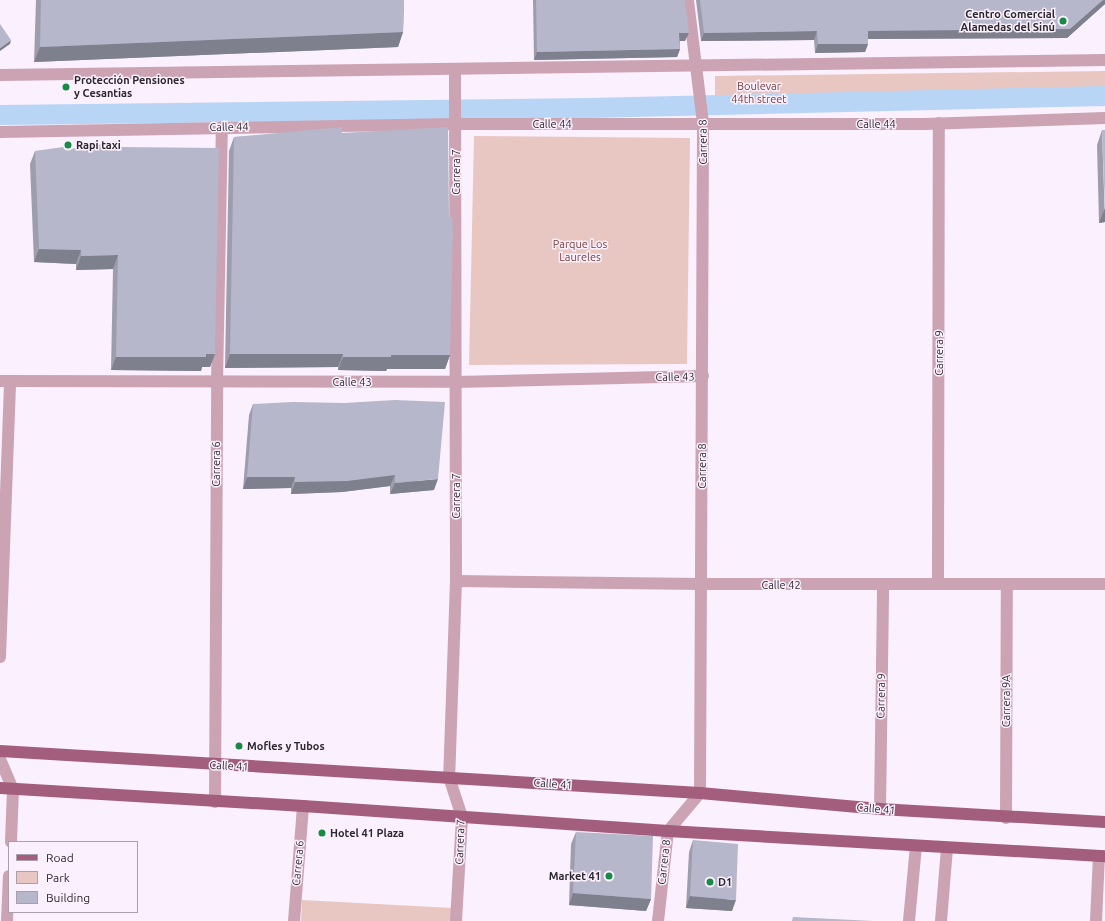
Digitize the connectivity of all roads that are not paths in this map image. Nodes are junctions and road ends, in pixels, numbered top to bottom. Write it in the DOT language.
graph roads {
  1 [pos="688,0"];
  2 [pos="1105,60"];
  3 [pos="454,69"];
  4 [pos="697,71"];
  5 [pos="0,75"];
  6 [pos="703,117"];
  7 [pos="455,118"];
  8 [pos="1105,118"];
  9 [pos="939,123"];
  10 [pos="222,127"];
  11 [pos="0,132"];
  12 [pos="703,376"];
  13 [pos="5,381"];
  14 [pos="217,382"];
  15 [pos="456,382"];
  16 [pos="456,581"];
  17 [pos="938,583"];
  18 [pos="701,584"];
  19 [pos="883,584"];
  20 [pos="1007,584"];
  21 [pos="1105,584"];
  22 [pos="0,657"];
  23 [pos="0,751"];
  24 [pos="0,758"];
  25 [pos="214,765"];
  26 [pos="449,777"];
  27 [pos="0,788"];
  28 [pos="13,789"];
  29 [pos="700,793"];
  30 [pos="215,802"];
  31 [pos="303,806"];
  32 [pos="880,809"];
  33 [pos="462,817"];
  34 [pos="1006,818"];
  35 [pos="1105,822"];
  36 [pos="668,831"];
  37 [pos="11,841"];
  38 [pos="916,846"];
  39 [pos="947,848"];
  40 [pos="1102,856"];
  41 [pos="8,898"];
  42 [pos="7,921"];
  43 [pos="294,921"];
  44 [pos="456,921"];
  45 [pos="658,921"];
  46 [pos="909,921"];
  47 [pos="941,921"];
  48 [pos="1096,921"];
  1 -- 4 [label="street, Carrera 8"];
  2 -- 4 [label="street"];
  3 -- 4 [label="street"];
  3 -- 5 [label="street"];
  3 -- 7 [label="street, Carrera 7"];
  4 -- 6 [label="street, Carrera 8"];
  6 -- 7 [label="street, Calle 44"];
  6 -- 9 [label="street, Calle 44"];
  6 -- 12 [label="street, Carrera 8"];
  7 -- 10 [label="street, Calle 44"];
  7 -- 15 [label="street, Carrera 7"];
  8 -- 9 [label="street, Calle 44"];
  9 -- 17 [label="street, Carrera 9"];
  10 -- 11 [label="street, Calle 44"];
  10 -- 14 [label="street, Carrera 6"];
  12 -- 15 [label="street, Calle 43"];
  12 -- 18 [label="street, Carrera 8"];
  13 -- 14 [label="street, Calle 43"];
  13 -- 22 [label="street"];
  14 -- 15 [label="street, Calle 43"];
  14 -- 25 [label="street, Carrera 6"];
  15 -- 16 [label="street, Carrera 7"];
  16 -- 18 [label="street, Calle 42"];
  16 -- 26 [label="street, Carrera 7"];
  17 -- 19 [label="street, Calle 42"];
  17 -- 20 [label="street, Calle 42"];
  18 -- 19 [label="street, Calle 42"];
  18 -- 29 [label="street, Carrera 8"];
  19 -- 32 [label="street, Carrera 9"];
  20 -- 21 [label="street, Calle 42"];
  20 -- 34 [label="street, Carrera 9A"];
  23 -- 25 [label="main road, Calle 41"];
  24 -- 28 [label="street"];
  25 -- 26 [label="main road, Calle 41"];
  25 -- 30 [label="street, Carrera 6"];
  26 -- 29 [label="main road, Calle 41"];
  26 -- 33 [label="street, Carrera 7"];
  27 -- 28 [label="main road"];
  28 -- 30 [label="main road"];
  28 -- 37 [label="street"];
  29 -- 32 [label="main road, Calle 41"];
  29 -- 36 [label="street, Carrera 8"];
  30 -- 31 [label="main road"];
  31 -- 33 [label="main road"];
  31 -- 43 [label="street, Carrera 6"];
  32 -- 34 [label="main road, Calle 41"];
  33 -- 36 [label="main road"];
  33 -- 44 [label="street, Carrera 7"];
  34 -- 35 [label="main road, Calle 41"];
  36 -- 38 [label="main road"];
  36 -- 45 [label="street, Carrera 8"];
  38 -- 39 [label="main road"];
  38 -- 46 [label="street"];
  39 -- 40 [label="main road"];
  39 -- 47 [label="street"];
  40 -- 48 [label="street"];
  41 -- 42 [label="street"];
}
